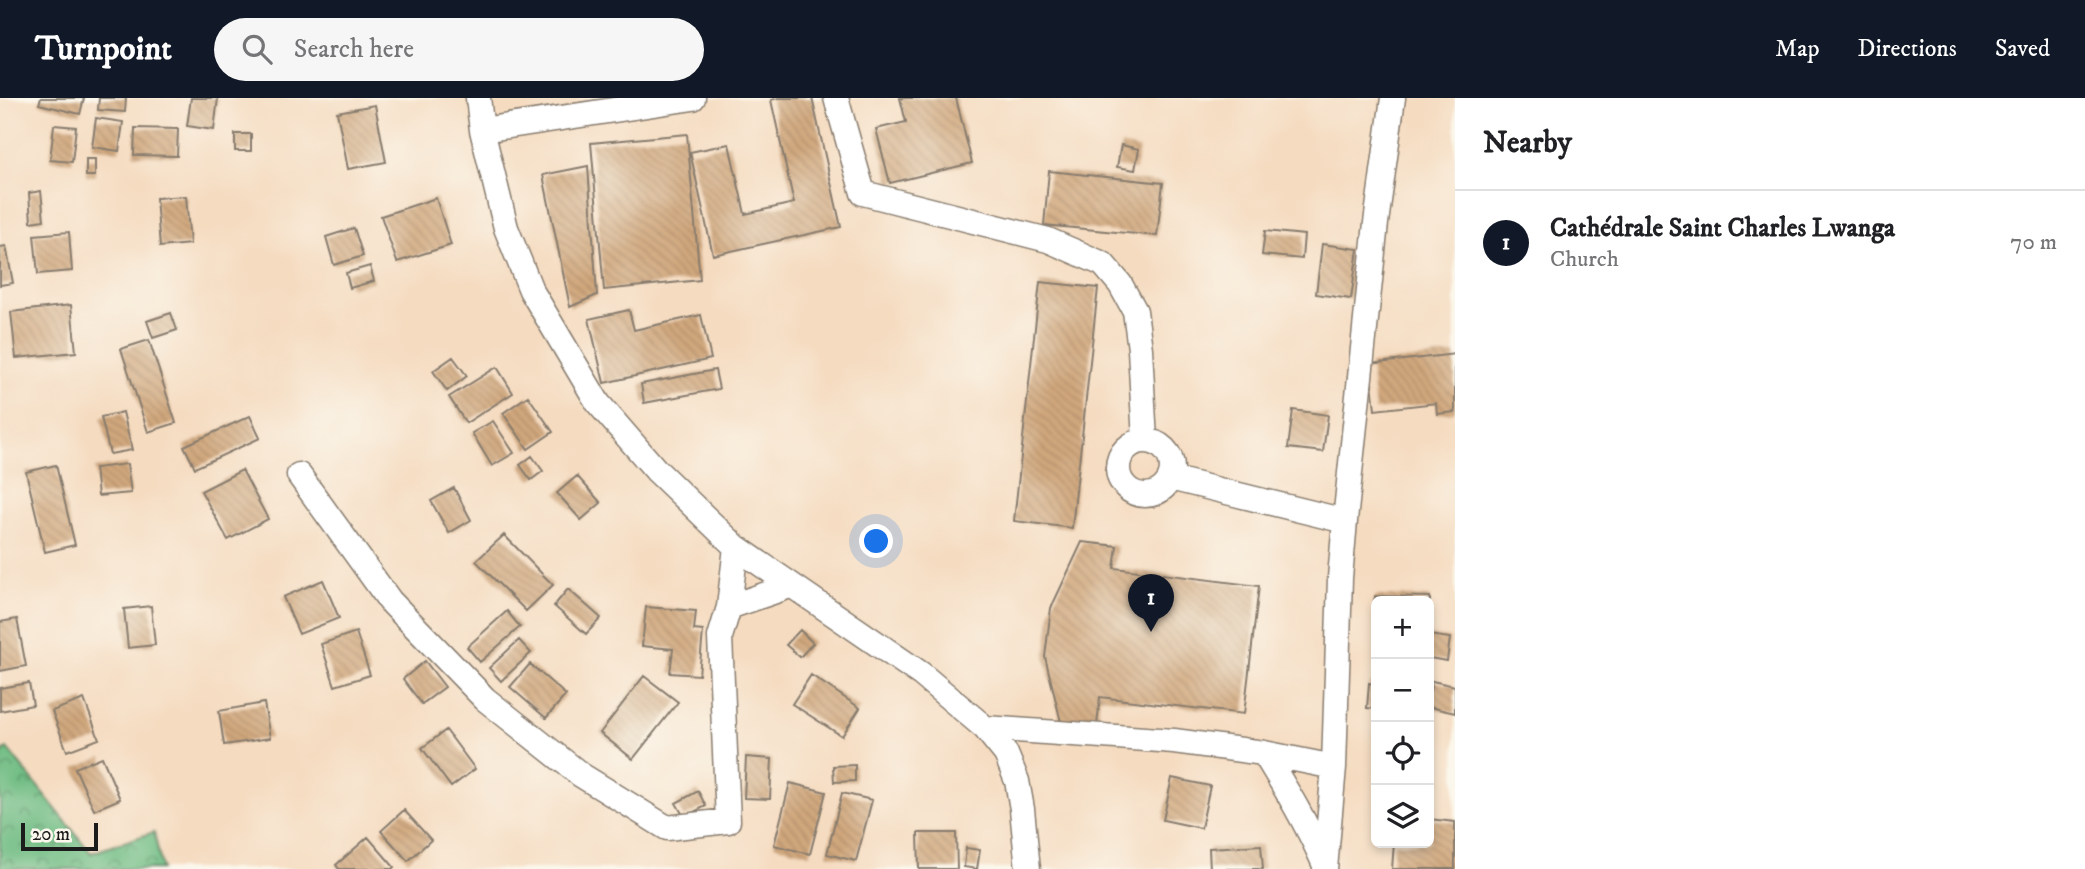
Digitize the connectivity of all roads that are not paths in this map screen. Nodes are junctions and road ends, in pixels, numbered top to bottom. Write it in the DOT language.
graph roads {
  1 [pos="478,98"];
  2 [pos="693,98"];
  3 [pos="836,98"];
  4 [pos="1392,98"];
  5 [pos="482,130"];
  6 [pos="1144,441"];
  7 [pos="299,475"];
  8 [pos="1170,478"];
  9 [pos="1345,522"];
  10 [pos="736,547"];
  11 [pos="790,586"];
  12 [pos="729,607"];
  13 [pos="985,728"];
  14 [pos="1264,753"];
  15 [pos="1335,767"];
  16 [pos="1325,868"];
  17 [pos="1028,869"];
  1 -- 5 [label="street"];
  2 -- 5 [label="street"];
  3 -- 6 [label="street"];
  4 -- 9 [label="street"];
  5 -- 10 [label="street"];
  6 -- 8 [label="street"];
  6 -- 8 [label="street"];
  7 -- 12 [label="street"];
  8 -- 9 [label="street"];
  9 -- 15 [label="street"];
  10 -- 11 [label="street"];
  10 -- 12 [label="street"];
  11 -- 12 [label="street"];
  11 -- 13 [label="street"];
  13 -- 14 [label="street"];
  13 -- 17 [label="street"];
  14 -- 15 [label="street"];
  14 -- 16 [label="street"];
  15 -- 16 [label="street"];
}
